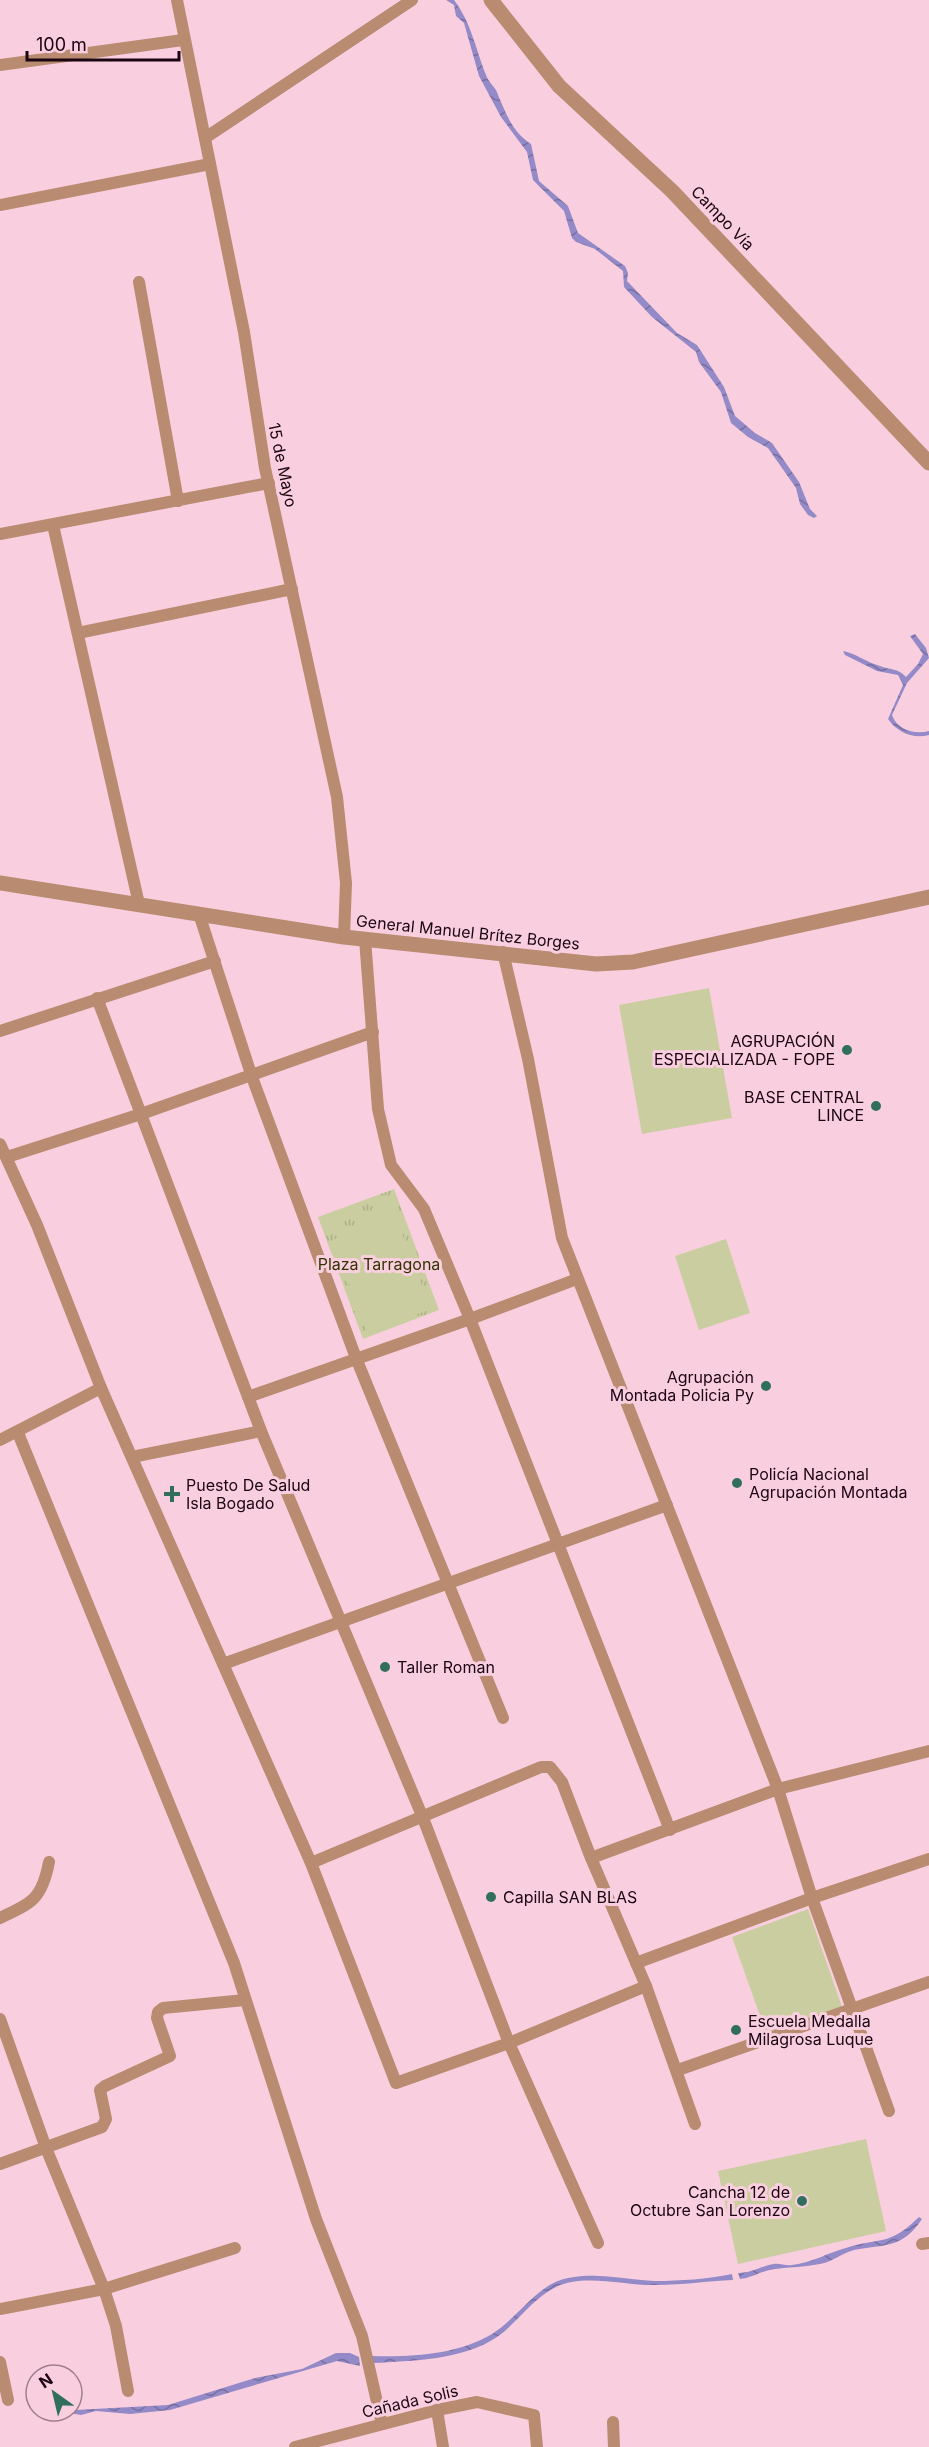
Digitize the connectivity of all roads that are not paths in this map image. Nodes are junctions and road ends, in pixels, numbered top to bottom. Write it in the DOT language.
graph roads {
  1 [pos="177,0"];
  2 [pos="412,0"];
  3 [pos="491,0"];
  4 [pos="183,40"];
  5 [pos="0,65"];
  6 [pos="206,138"];
  7 [pos="210,164"];
  8 [pos="0,205"];
  9 [pos="139,282"];
  10 [pos="929,463"];
  11 [pos="269,483"];
  12 [pos="178,501"];
  13 [pos="53,525"];
  14 [pos="0,534"];
  15 [pos="292,589"];
  16 [pos="78,633"];
  17 [pos="0,883"];
  18 [pos="929,897"];
  19 [pos="139,904"];
  20 [pos="199,914"];
  21 [pos="344,937"];
  22 [pos="365,939"];
  23 [pos="503,952"];
  24 [pos="215,961"];
  25 [pos="97,998"];
  26 [pos="1,1027"];
  27 [pos="373,1032"];
  28 [pos="252,1077"];
  29 [pos="141,1114"];
  30 [pos="0,1144"];
  31 [pos="7,1157"];
  32 [pos="577,1279"];
  33 [pos="470,1319"];
  34 [pos="356,1358"];
  35 [pos="101,1388"];
  36 [pos="248,1397"];
  37 [pos="261,1431"];
  38 [pos="18,1433"];
  39 [pos="0,1440"];
  40 [pos="132,1457"];
  41 [pos="667,1505"];
  42 [pos="557,1545"];
  43 [pos="446,1583"];
  44 [pos="342,1623"];
  45 [pos="223,1664"];
  46 [pos="503,1718"];
  47 [pos="929,1751"];
  48 [pos="778,1789"];
  49 [pos="423,1818"];
  50 [pos="670,1830"];
  51 [pos="591,1858"];
  52 [pos="929,1859"];
  53 [pos="49,1862"];
  54 [pos="311,1863"];
  55 [pos="813,1898"];
  56 [pos="0,1918"];
  57 [pos="636,1963"];
  58 [pos="929,1982"];
  59 [pos="646,1986"];
  60 [pos="245,2000"];
  61 [pos="853,2009"];
  62 [pos="0,2019"];
  63 [pos="509,2043"];
  64 [pos="678,2070"];
  65 [pos="889,2111"];
  66 [pos="695,2124"];
  67 [pos="46,2148"];
  68 [pos="0,2164"];
  69 [pos="598,2243"];
  70 [pos="235,2248"];
  71 [pos="104,2289"];
  72 [pos="0,2309"];
  73 [pos="0,2362"];
  74 [pos="128,2391"];
  75 [pos="8,2400"];
  76 [pos="437,2410"];
  77 [pos="613,2422"];
  78 [pos="382,2424"];
  79 [pos="294,2447"];
  80 [pos="443,2447"];
  81 [pos="537,2447"];
  82 [pos="614,2447"];
  1 -- 4 [label="street, 15 de Mayo"];
  2 -- 6 [label="street"];
  3 -- 10 [label="street, Campo Vía"];
  4 -- 5 [label="street"];
  4 -- 6 [label="street, 15 de Mayo"];
  6 -- 7 [label="street, 15 de Mayo"];
  7 -- 8 [label="street"];
  7 -- 11 [label="street, 15 de Mayo"];
  9 -- 12 [label="street"];
  11 -- 12 [label="street"];
  11 -- 15 [label="street, 15 de Mayo"];
  12 -- 13 [label="street"];
  13 -- 14 [label="street"];
  13 -- 16 [label="street"];
  15 -- 16 [label="street"];
  15 -- 21 [label="street, 15 de Mayo"];
  16 -- 19 [label="street"];
  17 -- 19 [label="street, General Manuel Brítez Borges"];
  18 -- 23 [label="street, General Manuel Brítez Borges"];
  19 -- 20 [label="street, General Manuel Brítez Borges"];
  20 -- 21 [label="street, General Manuel Brítez Borges"];
  20 -- 24 [label="street"];
  21 -- 22 [label="street, General Manuel Brítez Borges"];
  22 -- 23 [label="street, General Manuel Brítez Borges"];
  22 -- 27 [label="street"];
  23 -- 32 [label="street"];
  24 -- 25 [label="street"];
  24 -- 28 [label="street"];
  25 -- 26 [label="street"];
  25 -- 29 [label="street"];
  27 -- 28 [label="street"];
  27 -- 33 [label="street"];
  28 -- 29 [label="street"];
  28 -- 34 [label="street"];
  29 -- 31 [label="street"];
  29 -- 36 [label="street"];
  30 -- 31 [label="street"];
  31 -- 35 [label="street"];
  32 -- 33 [label="street"];
  32 -- 41 [label="street"];
  33 -- 34 [label="street"];
  33 -- 42 [label="street"];
  34 -- 36 [label="street"];
  34 -- 43 [label="street"];
  35 -- 38 [label="street"];
  35 -- 40 [label="street"];
  36 -- 37 [label="street"];
  37 -- 40 [label="street"];
  37 -- 44 [label="street"];
  38 -- 39 [label="street"];
  38 -- 60 [label="street"];
  40 -- 45 [label="street"];
  41 -- 42 [label="street"];
  41 -- 48 [label="street"];
  42 -- 43 [label="street"];
  42 -- 50 [label="street"];
  43 -- 44 [label="street"];
  43 -- 46 [label="street"];
  44 -- 45 [label="street"];
  44 -- 49 [label="street"];
  45 -- 54 [label="street"];
  47 -- 48 [label="street"];
  48 -- 50 [label="street"];
  48 -- 55 [label="street"];
  49 -- 51 [label="street"];
  49 -- 54 [label="street"];
  49 -- 63 [label="street"];
  50 -- 51 [label="street"];
  51 -- 57 [label="street"];
  52 -- 55 [label="street"];
  53 -- 56 [label="street"];
  54 -- 63 [label="street"];
  55 -- 57 [label="street"];
  55 -- 61 [label="street"];
  57 -- 59 [label="street"];
  58 -- 61 [label="street"];
  59 -- 63 [label="street"];
  59 -- 64 [label="street"];
  60 -- 67 [label="street"];
  60 -- 78 [label="street"];
  61 -- 64 [label="street"];
  61 -- 65 [label="street"];
  62 -- 67 [label="street"];
  63 -- 69 [label="street"];
  64 -- 66 [label="street"];
  67 -- 68 [label="street"];
  67 -- 71 [label="street"];
  70 -- 71 [label="street"];
  71 -- 72 [label="street"];
  71 -- 74 [label="street"];
  73 -- 75 [label="street"];
  76 -- 78 [label="street, Cañada Solis"];
  76 -- 80 [label="street"];
  76 -- 81 [label="street, Cañada Solis"];
  77 -- 82 [label="street"];
  78 -- 79 [label="street, Cañada Solis"];
}
